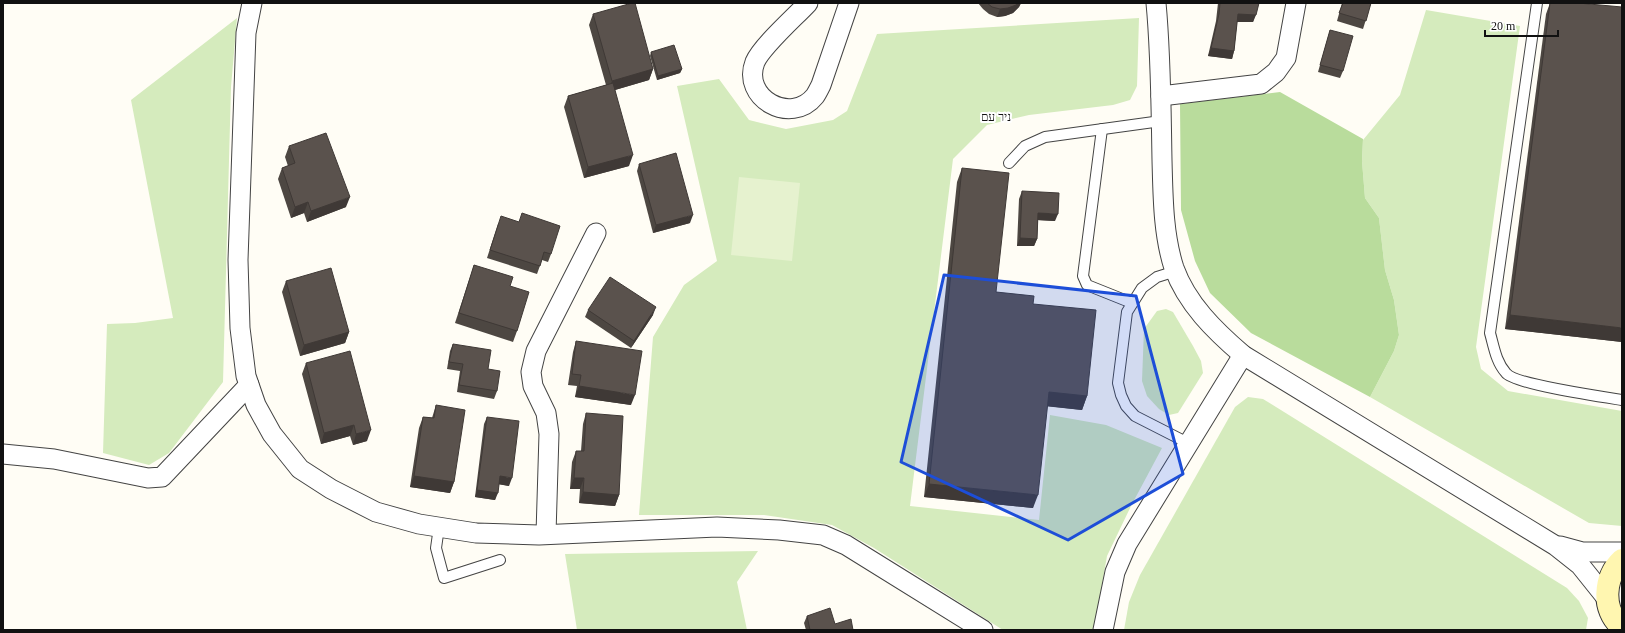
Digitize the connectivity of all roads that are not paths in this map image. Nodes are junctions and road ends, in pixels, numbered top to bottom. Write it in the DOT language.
graph roads {
  1 [pos="252,3"];
  2 [pos="808,3"];
  3 [pos="849,3"];
  4 [pos="1156,3"];
  5 [pos="1296,3"];
  6 [pos="1537,3"];
  7 [pos="1549,3"];
  8 [pos="1556,3"];
  9 [pos="1161,96"];
  10 [pos="1161,121"];
  11 [pos="1102,129"];
  12 [pos="1009,163"];
  13 [pos="596,233"];
  14 [pos="1176,271"];
  15 [pos="1132,303"];
  16 [pos="1243,355"];
  17 [pos="249,385"];
  18 [pos="1622,400"];
  19 [pos="1188,443"];
  20 [pos="3,454"];
  21 [pos="439,527"];
  22 [pos="546,534"];
  23 [pos="1551,544"];
  24 [pos="1622,552"];
  25 [pos="500,560"];
  26 [pos="1622,560"];
  27 [pos="1612,618"];
  28 [pos="983,630"];
  29 [pos="1103,630"];
  1 -- 17 [label="street"];
  2 -- 3 [label="street"];
  4 -- 9 [label="street"];
  5 -- 9 [label="street"];
  6 -- 18 [label="lane"];
  7 -- 8 [label="street"];
  9 -- 10 [label="street"];
  10 -- 11 [label="lane"];
  10 -- 14 [label="street"];
  11 -- 12 [label="lane"];
  11 -- 15 [label="lane"];
  13 -- 22 [label="street"];
  14 -- 15 [label="lane"];
  14 -- 16 [label="street"];
  15 -- 19 [label="lane"];
  16 -- 19 [label="street"];
  16 -- 23 [label="street"];
  17 -- 20 [label="street"];
  17 -- 21 [label="street"];
  19 -- 29 [label="street"];
  21 -- 22 [label="street"];
  21 -- 25 [label="lane"];
  22 -- 28 [label="street"];
  23 -- 24 [label="street"];
  23 -- 27 [label="street"];
  26 -- 27 [label="main road"];
}
